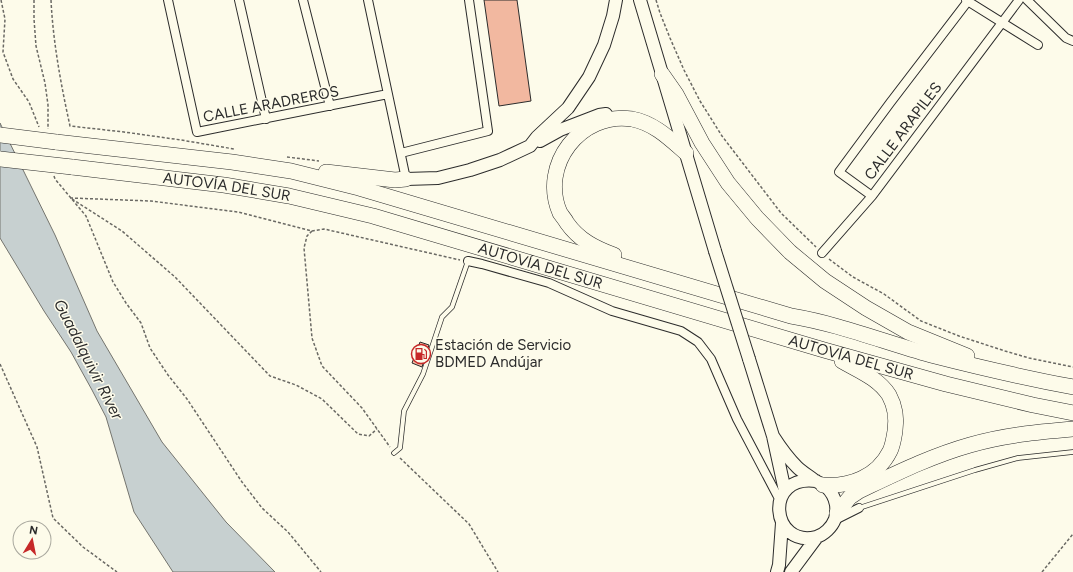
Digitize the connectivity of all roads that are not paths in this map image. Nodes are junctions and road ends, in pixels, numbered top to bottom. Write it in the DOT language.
graph roads {
  1 [pos="168,0"];
  2 [pos="240,0"];
  3 [pos="303,0"];
  4 [pos="368,0"];
  5 [pos="469,0"];
  6 [pos="616,0"];
  7 [pos="640,0"];
  8 [pos="1019,0"];
  9 [pos="1027,0"];
  10 [pos="967,1"];
  11 [pos="1003,23"];
  12 [pos="1073,42"];
  13 [pos="1038,45"];
  14 [pos="662,74"];
  15 [pos="388,94"];
  16 [pos="330,106"];
  17 [pos="266,119"];
  18 [pos="0,135"];
  19 [pos="680,136"];
  20 [pos="530,146"];
  21 [pos="401,153"];
  22 [pos="686,153"];
  23 [pos="0,159"];
  24 [pos="291,171"];
  25 [pos="406,179"];
  26 [pos="872,196"];
  27 [pos="822,253"];
  28 [pos="468,262"];
  29 [pos="812,320"];
  30 [pos="824,350"];
  31 [pos="990,370"];
  32 [pos="1073,387"];
  33 [pos="1073,413"];
  34 [pos="1073,429"];
  35 [pos="773,436"];
  36 [pos="1073,452"];
  37 [pos="394,453"];
  38 [pos="819,483"];
  39 [pos="783,495"];
  40 [pos="859,508"];
  41 [pos="837,511"];
  42 [pos="782,523"];
  43 [pos="817,536"];
  44 [pos="777,572"];
  45 [pos="791,572"];
  1 -- 17 [label="street, CALLE ARADREROS"];
  2 -- 17 [label="street"];
  3 -- 16 [label="street"];
  4 -- 15 [label="street"];
  5 -- 21 [label="street"];
  6 -- 20 [label="street"];
  7 -- 14 [label="street"];
  8 -- 11 [label="street, CALLE ARAPILES"];
  9 -- 12 [label="street"];
  10 -- 11 [label="street"];
  10 -- 26 [label="street"];
  11 -- 13 [label="street"];
  11 -- 26 [label="street, CALLE ARAPILES"];
  14 -- 19 [label="street"];
  14 -- 31 [label="highway"];
  15 -- 16 [label="street, CALLE ARADREROS"];
  15 -- 21 [label="street"];
  16 -- 17 [label="street, CALLE ARADREROS"];
  18 -- 24 [label="highway, AUTOVÍA DEL SUR, bridge"];
  19 -- 20 [label="street"];
  19 -- 22 [label="street"];
  20 -- 25 [label="street"];
  21 -- 25 [label="street"];
  22 -- 29 [label="highway"];
  22 -- 35 [label="street, bridge"];
  23 -- 30 [label="highway, AUTOVÍA DEL SUR, bridge"];
  24 -- 25 [label="highway"];
  24 -- 29 [label="highway, AUTOVÍA DEL SUR"];
  26 -- 27 [label="street, CALLE ARAPILES"];
  28 -- 37 [label="lane"];
  28 -- 39 [label="street"];
  29 -- 31 [label="highway, AUTOVÍA DEL SUR"];
  30 -- 33 [label="highway, AUTOVÍA DEL SUR"];
  30 -- 38 [label="highway"];
  31 -- 32 [label="highway, AUTOVÍA DEL SUR"];
  34 -- 41 [label="highway"];
  35 -- 38 [label="street"];
  35 -- 39 [label="street"];
  36 -- 40 [label="lane"];
  38 -- 39 [label="street"];
  38 -- 41 [label="street"];
  39 -- 42 [label="street"];
  40 -- 41 [label="street"];
  40 -- 41 [label="street"];
  41 -- 43 [label="street"];
  42 -- 43 [label="street"];
  42 -- 44 [label="street"];
  43 -- 45 [label="street"];
}
